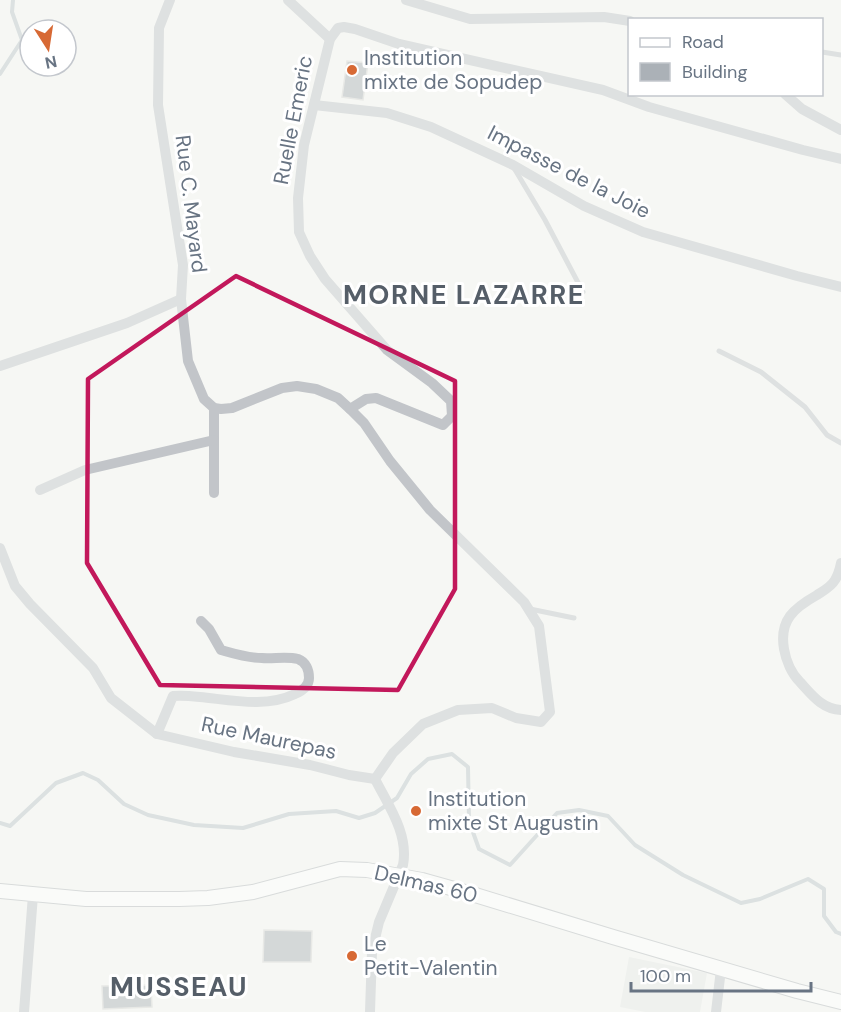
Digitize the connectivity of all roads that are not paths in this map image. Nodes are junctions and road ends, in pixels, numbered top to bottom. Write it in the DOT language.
graph roads {
  1 [pos="170,0"];
  2 [pos="288,0"];
  3 [pos="406,0"];
  4 [pos="628,21"];
  5 [pos="330,39"];
  6 [pos="823,52"];
  7 [pos="841,55"];
  8 [pos="787,96"];
  9 [pos="314,105"];
  10 [pos="841,130"];
  11 [pos="841,159"];
  12 [pos="513,165"];
  13 [pos="841,287"];
  14 [pos="583,292"];
  15 [pos="181,299"];
  16 [pos="719,351"];
  17 [pos="0,366"];
  18 [pos="214,408"];
  19 [pos="350,409"];
  20 [pos="214,440"];
  21 [pos="841,443"];
  22 [pos="40,490"];
  23 [pos="214,493"];
  24 [pos="0,548"];
  25 [pos="841,562"];
  26 [pos="838,579"];
  27 [pos="530,609"];
  28 [pos="574,618"];
  29 [pos="201,621"];
  30 [pos="841,710"];
  31 [pos="157,734"];
  32 [pos="375,779"];
  33 [pos="398,876"];
  34 [pos="0,891"];
  35 [pos="33,895"];
  36 [pos="721,969"];
  37 [pos="841,1002"];
  38 [pos="24,1012"];
  39 [pos="370,1012"];
  40 [pos="716,1012"];
  1 -- 15 [label="street, Rue C. Mayard"];
  2 -- 5 [label="street"];
  3 -- 4 [label="street"];
  5 -- 9 [label="street, Ruelle Emeric"];
  5 -- 11 [label="street, Ruelle Emeric"];
  6 -- 7 [label="lane"];
  8 -- 10 [label="street"];
  9 -- 12 [label="street, Impasse de la Joie"];
  9 -- 19 [label="street, Ruelle Emeric"];
  12 -- 13 [label="street, Impasse de la Joie"];
  12 -- 14 [label="lane"];
  15 -- 17 [label="street"];
  15 -- 18 [label="street, Rue C. Mayard"];
  16 -- 21 [label="lane"];
  18 -- 19 [label="street"];
  18 -- 20 [label="street"];
  19 -- 27 [label="street"];
  20 -- 22 [label="street"];
  20 -- 23 [label="street"];
  24 -- 31 [label="street, Rue Maurepas"];
  25 -- 26 [label="street"];
  26 -- 30 [label="street"];
  27 -- 28 [label="lane"];
  27 -- 32 [label="street"];
  29 -- 31 [label="street"];
  31 -- 32 [label="street, Rue Maurepas"];
  32 -- 33 [label="street"];
  33 -- 35 [label="street, Delmas 60"];
  33 -- 36 [label="street, Delmas 60"];
  33 -- 39 [label="street"];
  34 -- 35 [label="street, Delmas 60"];
  35 -- 38 [label="street"];
  36 -- 37 [label="street, Delmas 60"];
  36 -- 40 [label="street"];
}
